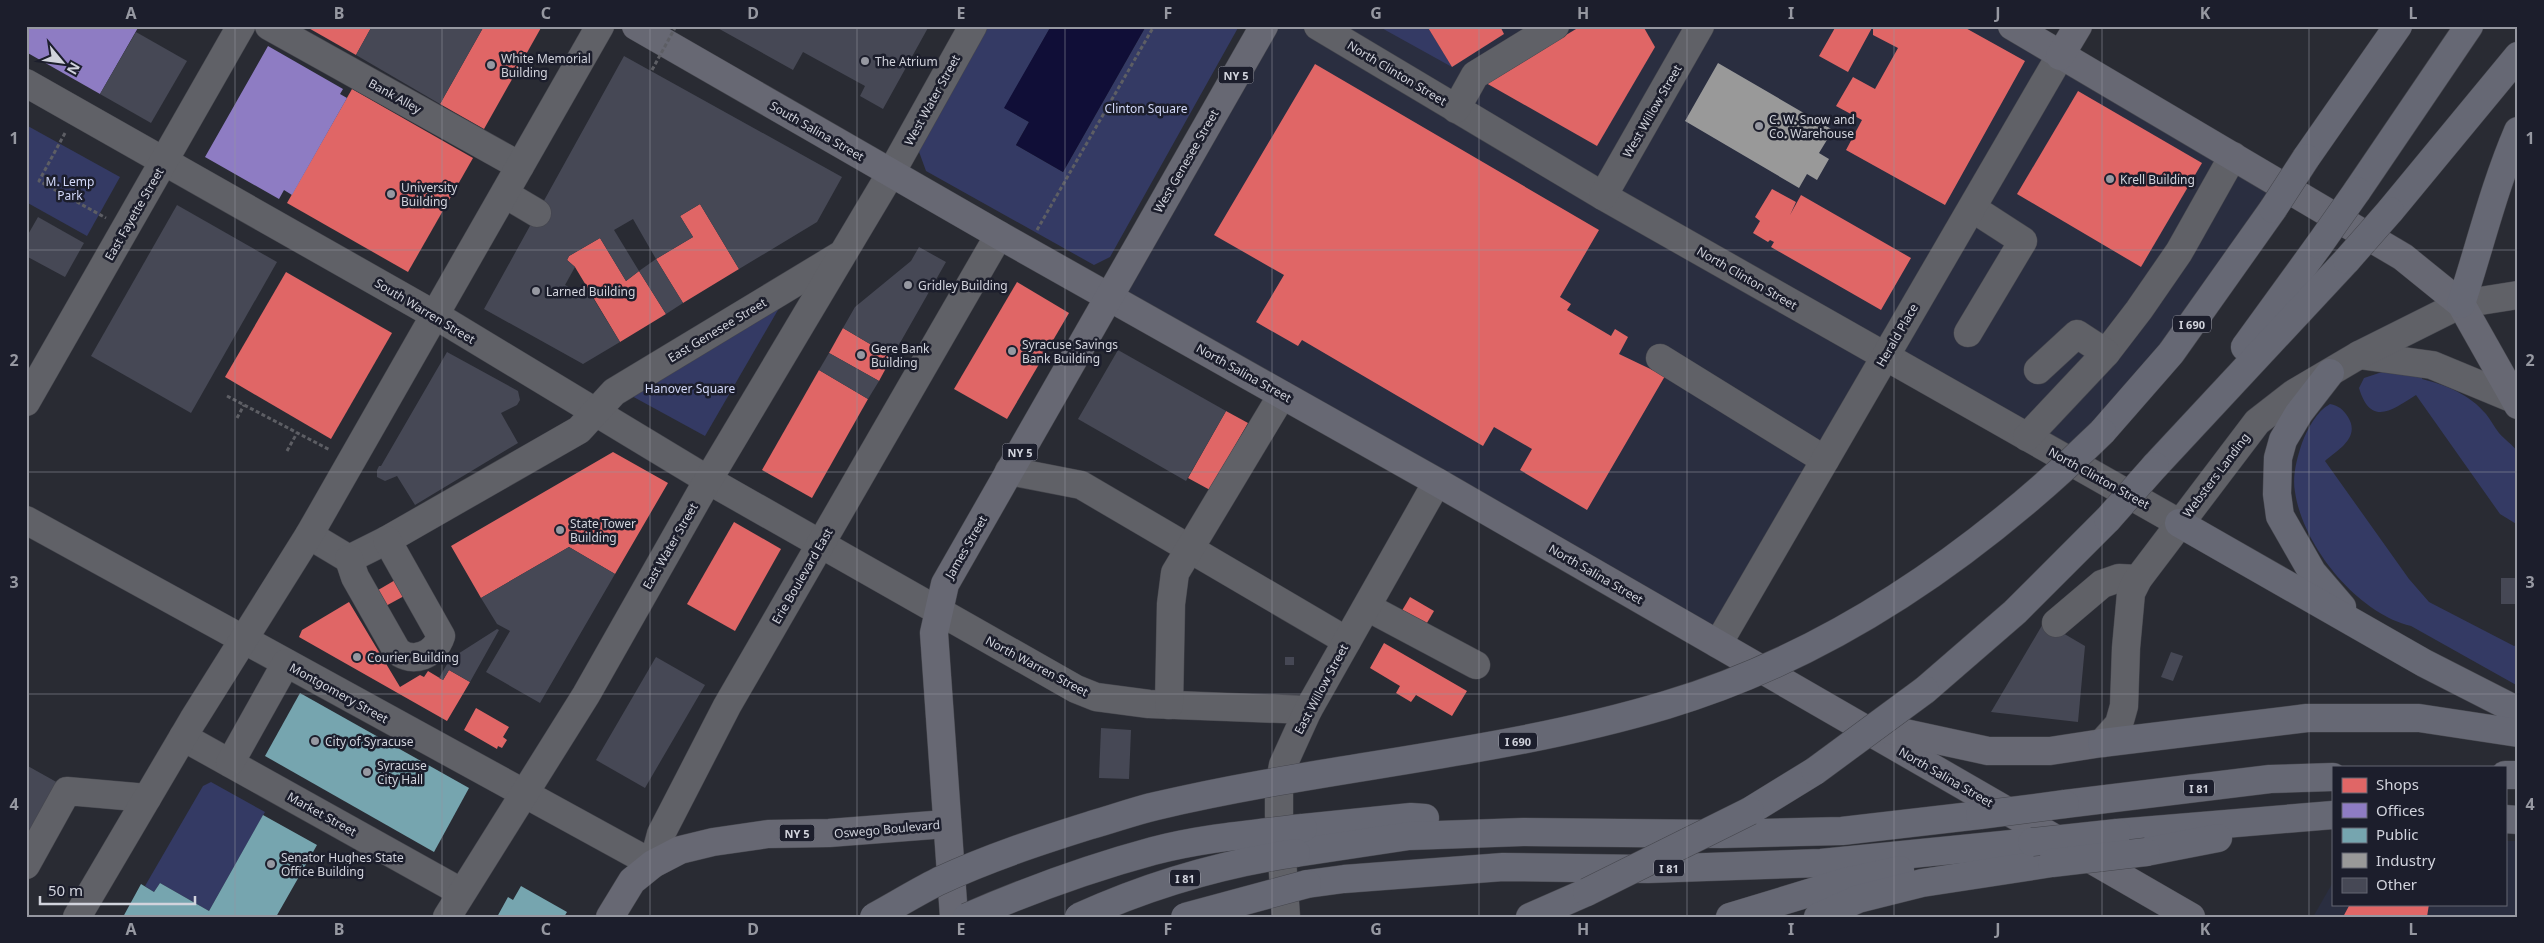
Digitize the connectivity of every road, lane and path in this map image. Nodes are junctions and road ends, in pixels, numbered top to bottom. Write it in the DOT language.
graph roads {
  1 [pos="241,26"];
  2 [pos="269,26"];
  3 [pos="600,26"];
  4 [pos="636,26"];
  5 [pos="676,26"];
  6 [pos="973,26"];
  7 [pos="1154,26"];
  8 [pos="1264,26"];
  9 [pos="1318,26"];
  10 [pos="1555,26"];
  11 [pos="1700,26"];
  12 [pos="2012,26"];
  13 [pos="2078,26"];
  14 [pos="2380,26"];
  15 [pos="2398,26"];
  16 [pos="2469,26"];
  17 [pos="2060,56"];
  18 [pos="2518,56"];
  19 [pos="652,70"];
  20 [pos="26,83"];
  21 [pos="2344,105"];
  22 [pos="1456,109"];
  23 [pos="78,112"];
  24 [pos="2518,131"];
  25 [pos="2233,156"];
  26 [pos="165,162"];
  27 [pos="520,166"];
  28 [pos="891,173"];
  29 [pos="505,194"];
  30 [pos="1603,196"];
  31 [pos="1972,208"];
  32 [pos="537,212"];
  33 [pos="126,229"];
  34 [pos="1035,232"];
  35 [pos="998,235"];
  36 [pos="843,254"];
  37 [pos="2518,295"];
  38 [pos="1108,297"];
  39 [pos="2461,304"];
  40 [pos="435,315"];
  41 [pos="1968,333"];
  42 [pos="2106,353"];
  43 [pos="2359,355"];
  44 [pos="1884,357"];
  45 [pos="1660,358"];
  46 [pos="2038,370"];
  47 [pos="2330,373"];
  48 [pos="1282,395"];
  49 [pos="227,396"];
  50 [pos="26,402"];
  51 [pos="2516,402"];
  52 [pos="244,405"];
  53 [pos="595,411"];
  54 [pos="237,418"];
  55 [pos="297,433"];
  56 [pos="2027,437"];
  57 [pos="287,451"];
  58 [pos="1825,460"];
  59 [pos="350,461"];
  60 [pos="2156,466"];
  61 [pos="1009,471"];
  62 [pos="708,480"];
  63 [pos="1437,482"];
  64 [pos="26,520"];
  65 [pos="2179,523"];
  66 [pos="309,535"];
  67 [pos="387,540"];
  68 [pos="820,544"];
  69 [pos="1189,550"];
  70 [pos="349,559"];
  71 [pos="2138,579"];
  72 [pos="1367,607"];
  73 [pos="938,611"];
  74 [pos="2056,623"];
  75 [pos="2368,629"];
  76 [pos="245,639"];
  77 [pos="1347,641"];
  78 [pos="1718,644"];
  79 [pos="286,663"];
  80 [pos="1476,665"];
  81 [pos="1169,705"];
  82 [pos="1308,710"];
  83 [pos="2518,711"];
  84 [pos="1845,720"];
  85 [pos="2518,733"];
  86 [pos="183,737"];
  87 [pos="2102,743"];
  88 [pos="230,763"];
  89 [pos="2332,777"];
  90 [pos="524,795"];
  91 [pos="146,798"];
  92 [pos="2332,816"];
  93 [pos="2332,816"];
  94 [pos="946,824"];
  95 [pos="1299,840"];
  96 [pos="2032,842"];
  97 [pos="653,864"];
  98 [pos="26,865"];
  99 [pos="2113,871"];
  100 [pos="461,892"];
  101 [pos="77,917"];
  102 [pos="447,917"];
  103 [pos="610,917"];
  104 [pos="874,917"];
  105 [pos="954,917"];
  106 [pos="967,917"];
  107 [pos="1078,917"];
  108 [pos="1185,917"];
  109 [pos="1286,917"];
  110 [pos="1530,917"];
  111 [pos="1730,917"];
  112 [pos="1818,917"];
  113 [pos="2167,917"];
  114 [pos="2191,917"];
  1 -- 26 [label="street, East Fayette Street"];
  2 -- 27 [label="street, Bank Alley"];
  3 -- 27 [label="street"];
  4 -- 28 [label="main road, South Salina Street"];
  5 -- 19 [label="path, bridge"];
  6 -- 28 [label="street, West Water Street"];
  7 -- 34 [label="path"];
  8 -- 38 [label="main road, West Genesee Street / NY 5"];
  9 -- 22 [label="street, North Clinton Street"];
  10 -- 22 [label="street"];
  11 -- 30 [label="street, West Willow Street"];
  12 -- 17 [label="main road"];
  13 -- 17 [label="main road, Herald Place"];
  14 -- 21 [label="highway"];
  15 -- 21 [label="highway, I 690"];
  16 -- 60 [label="highway, bridge"];
  17 -- 25 [label="main road"];
  17 -- 31 [label="street, Herald Place"];
  18 -- 60 [label="highway, bridge"];
  20 -- 23 [label="street, South Warren Street"];
  21 -- 104 [label="highway, I 690, bridge"];
  22 -- 30 [label="street, North Clinton Street"];
  23 -- 26 [label="street, South Warren Street"];
  23 -- 33 [label="path"];
  24 -- 39 [label="highway"];
  25 -- 39 [label="main road"];
  25 -- 42 [label="street"];
  26 -- 33 [label="street, East Fayette Street"];
  26 -- 40 [label="street, South Warren Street"];
  27 -- 29 [label="street"];
  28 -- 35 [label="main road, South Salina Street"];
  28 -- 36 [label="street, East Water Street"];
  29 -- 32 [label="street"];
  29 -- 40 [label="street"];
  30 -- 44 [label="street, North Clinton Street"];
  31 -- 41 [label="street"];
  31 -- 44 [label="street, Herald Place"];
  33 -- 50 [label="street, East Fayette Street"];
  35 -- 38 [label="main road, North Salina Street"];
  35 -- 68 [label="street, Erie Boulevard East"];
  36 -- 53 [label="street, East Genesee Street"];
  36 -- 62 [label="street, East Water Street"];
  37 -- 39 [label="street, Websters Landing"];
  38 -- 48 [label="main road, North Salina Street"];
  38 -- 61 [label="main road, James Street / NY 5"];
  39 -- 43 [label="street, Websters Landing"];
  39 -- 51 [label="main road"];
  40 -- 53 [label="street, South Warren Street"];
  40 -- 59 [label="street"];
  42 -- 46 [label="street"];
  42 -- 56 [label="street"];
  43 -- 47 [label="street, Websters Landing"];
  43 -- 51 [label="street"];
  44 -- 56 [label="street, North Clinton Street"];
  44 -- 58 [label="street, Herald Place"];
  45 -- 58 [label="street"];
  47 -- 65 [label="street, Websters Landing"];
  47 -- 75 [label="highway"];
  48 -- 63 [label="main road, North Salina Street"];
  48 -- 69 [label="street"];
  49 -- 52 [label="path"];
  52 -- 54 [label="path"];
  52 -- 55 [label="path"];
  53 -- 62 [label="street, South Warren Street"];
  53 -- 67 [label="street, East Genesee Street"];
  55 -- 57 [label="path"];
  55 -- 59 [label="path"];
  56 -- 65 [label="street, North Clinton Street"];
  58 -- 78 [label="street, Herald Place"];
  59 -- 66 [label="street"];
  60 -- 110 [label="highway, bridge"];
  61 -- 69 [label="street"];
  61 -- 73 [label="main road, James Street / NY 5"];
  62 -- 68 [label="street, South Warren Street"];
  62 -- 90 [label="street, East Water Street"];
  63 -- 72 [label="street, East Willow Street"];
  63 -- 78 [label="main road, North Salina Street"];
  64 -- 76 [label="street, Montgomery Street"];
  65 -- 71 [label="street, Websters Landing"];
  65 -- 75 [label="highway"];
  66 -- 70 [label="street"];
  66 -- 76 [label="street"];
  67 -- 70 [label="street"];
  67 -- 70 [label="street"];
  68 -- 73 [label="street, North Warren Street"];
  68 -- 97 [label="street, Erie Boulevard East"];
  69 -- 77 [label="street"];
  69 -- 81 [label="street"];
  71 -- 74 [label="street"];
  71 -- 87 [label="street, Websters Landing"];
  72 -- 77 [label="street, East Willow Street"];
  72 -- 80 [label="street"];
  73 -- 81 [label="street, North Warren Street"];
  73 -- 94 [label="main road, James Street / NY 5"];
  75 -- 83 [label="highway"];
  76 -- 79 [label="street, Montgomery Street"];
  76 -- 86 [label="street"];
  77 -- 82 [label="street, East Willow Street"];
  78 -- 84 [label="main road, North Salina Street"];
  79 -- 88 [label="street"];
  79 -- 90 [label="street, Montgomery Street"];
  81 -- 82 [label="street, North Warren Street"];
  82 -- 109 [label="street, East Willow Street"];
  84 -- 87 [label="main road"];
  84 -- 99 [label="main road, North Salina Street"];
  85 -- 87 [label="highway"];
  86 -- 88 [label="street, Market Street"];
  86 -- 91 [label="street"];
  88 -- 100 [label="street, Market Street"];
  89 -- 95 [label="highway, I 81, bridge"];
  90 -- 97 [label="street, Montgomery Street"];
  90 -- 100 [label="street, East Water Street"];
  91 -- 98 [label="street"];
  91 -- 101 [label="street"];
  92 -- 96 [label="highway, I 81, bridge"];
  93 -- 112 [label="highway, bridge"];
  94 -- 97 [label="main road, Oswego Boulevard / NY 5"];
  94 -- 105 [label="main road, James Street"];
  95 -- 106 [label="highway, bridge"];
  95 -- 107 [label="highway, I 81, bridge"];
  96 -- 108 [label="highway, I 81, bridge"];
  96 -- 111 [label="highway"];
  97 -- 103 [label="main road, NY 5"];
  99 -- 113 [label="main road"];
  99 -- 114 [label="main road, North Salina Street"];
  100 -- 102 [label="street, East Water Street"];
}
